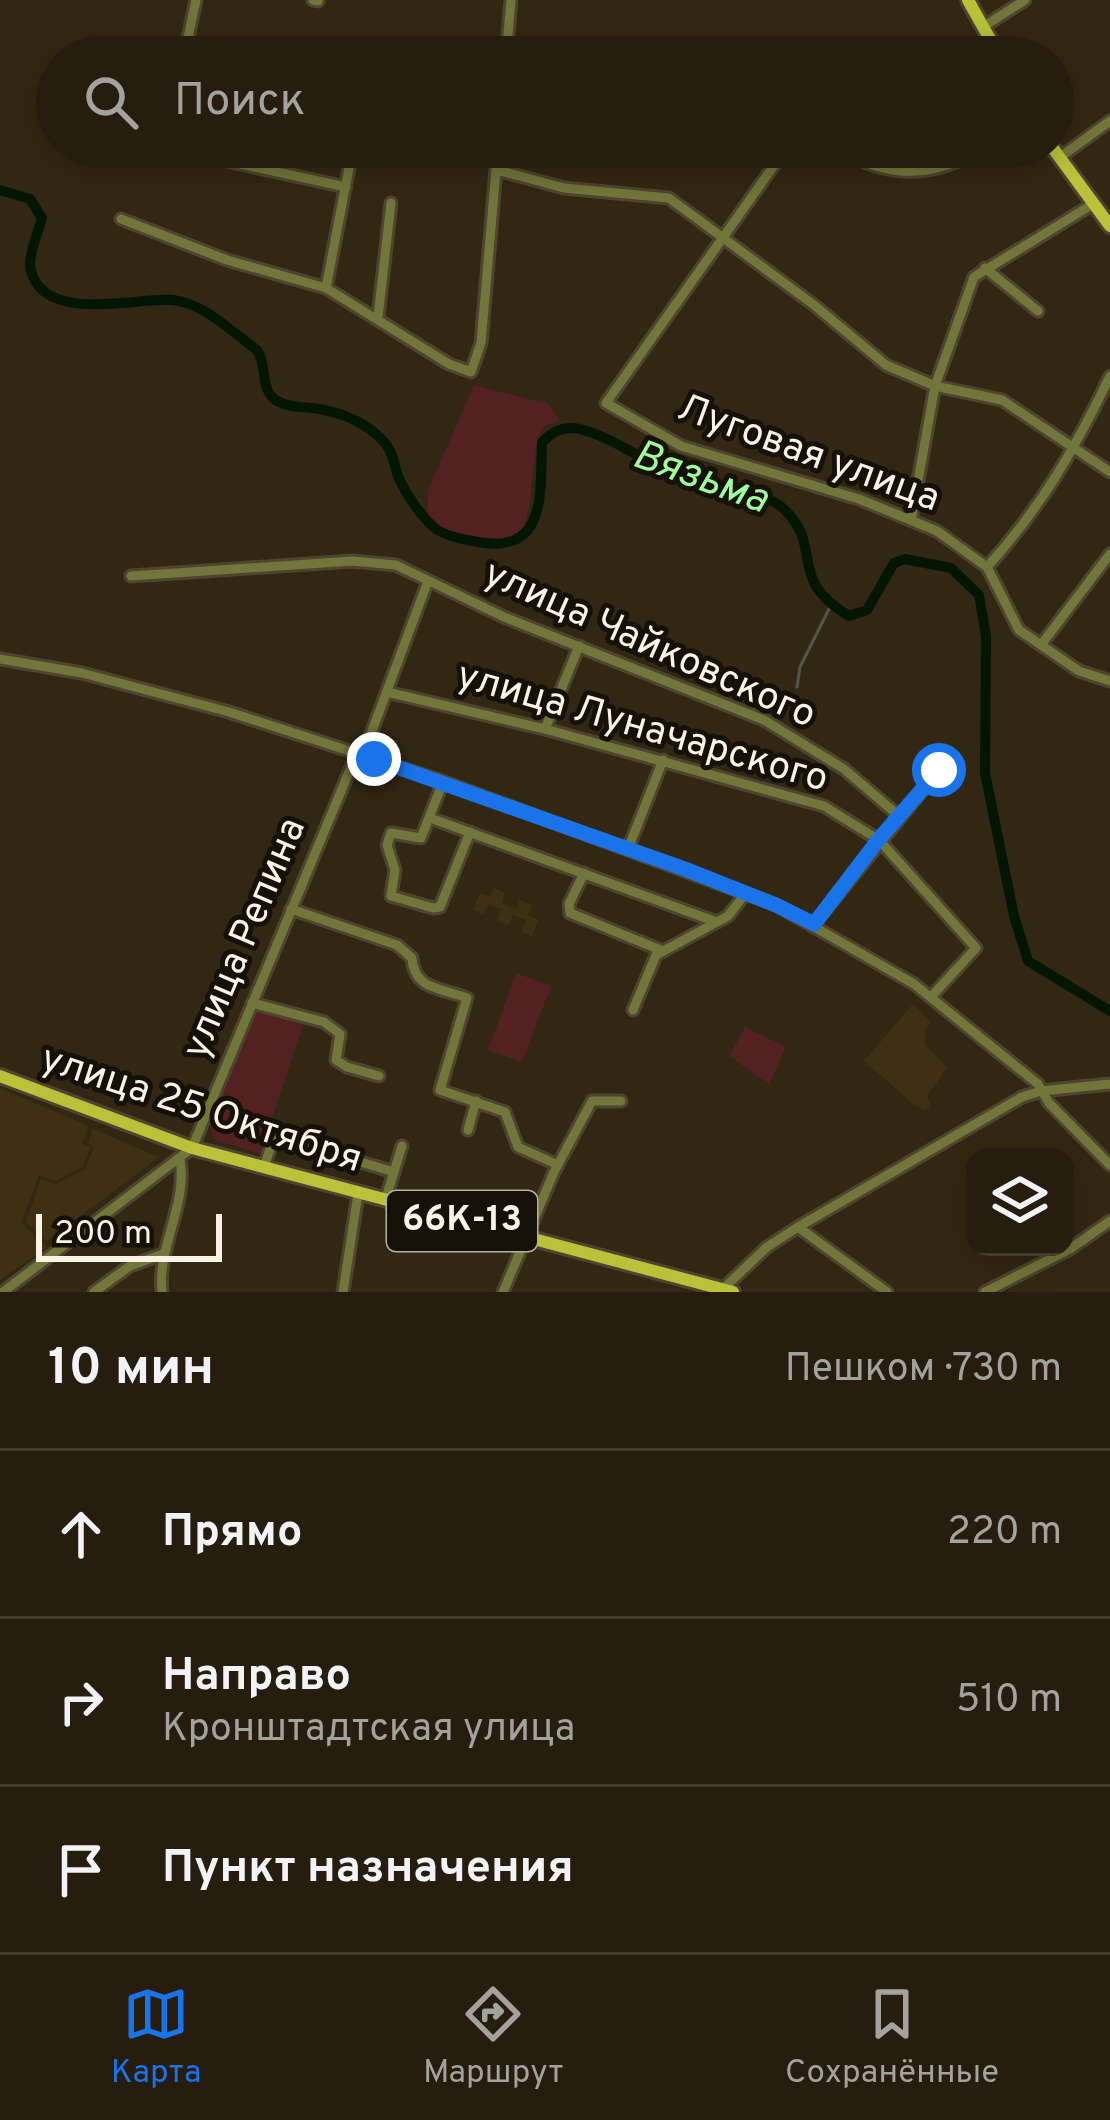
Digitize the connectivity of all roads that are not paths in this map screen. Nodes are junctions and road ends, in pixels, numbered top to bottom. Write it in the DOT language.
graph roads {
  1 [pos="196,0"];
  2 [pos="511,0"];
  3 [pos="968,0"];
  4 [pos="1025,0"];
  5 [pos="983,27"];
  6 [pos="190,36"];
  7 [pos="508,36"];
  8 [pos="988,36"];
  9 [pos="1110,121"];
  10 [pos="1074,142"];
  11 [pos="259,168"];
  12 [pos="349,168"];
  13 [pos="773,168"];
  14 [pos="890,168"];
  15 [pos="948,168"];
  16 [pos="1067,168"];
  17 [pos="497,170"];
  18 [pos="346,187"];
  19 [pos="391,203"];
  20 [pos="1094,204"];
  21 [pos="121,219"];
  22 [pos="1110,224"];
  23 [pos="723,241"];
  24 [pos="986,268"];
  25 [pos="326,288"];
  26 [pos="1038,311"];
  27 [pos="378,316"];
  28 [pos="1110,376"];
  29 [pos="935,386"];
  30 [pos="1077,447"];
  31 [pos="1110,472"];
  32 [pos="911,520"];
  33 [pos="1110,554"];
  34 [pos="987,567"];
  35 [pos="131,576"];
  36 [pos="428,581"];
  37 [pos="1041,645"];
  38 [pos="579,646"];
  39 [pos="0,659"];
  40 [pos="1110,681"];
  41 [pos="387,692"];
  42 [pos="545,729"];
  43 [pos="360,754"];
  44 [pos="663,760"];
  45 [pos="939,770"];
  46 [pos="443,782"];
  47 [pos="899,816"];
  48 [pos="430,818"];
  49 [pos="470,832"];
  50 [pos="879,839"];
  51 [pos="628,848"];
  52 [pos="584,873"];
  53 [pos="746,893"];
  54 [pos="291,909"];
  55 [pos="718,922"];
  56 [pos="814,924"];
  57 [pos="664,951"];
  58 [pos="931,997"];
  59 [pos="252,1003"];
  60 [pos="633,1010"];
  61 [pos="0,1076"];
  62 [pos="379,1076"];
  63 [pos="1110,1084"];
  64 [pos="1041,1090"];
  65 [pos="476,1101"];
  66 [pos="621,1102"];
  67 [pos="468,1130"];
  68 [pos="402,1146"];
  69 [pos="192,1148"];
  70 [pos="180,1160"];
  71 [pos="558,1165"];
  72 [pos="1110,1165"];
  73 [pos="264,1167"];
  74 [pos="394,1172"];
  75 [pos="358,1193"];
  76 [pos="385,1201"];
  77 [pos="1110,1221"];
  78 [pos="798,1227"];
  79 [pos="527,1238"];
  80 [pos="163,1254"];
  81 [pos="719,1290"];
  82 [pos="4,1292"];
  83 [pos="94,1292"];
  84 [pos="162,1292"];
  85 [pos="343,1292"];
  86 [pos="503,1292"];
  87 [pos="887,1292"];
  88 [pos="985,1292"];
  1 -- 6 [label="street"];
  2 -- 7 [label="street"];
  3 -- 5 [label="main road"];
  4 -- 5 [label="street"];
  5 -- 8 [label="main road"];
  9 -- 10 [label="street"];
  11 -- 18 [label="street"];
  12 -- 18 [label="street"];
  13 -- 23 [label="street"];
  14 -- 15 [label="street"];
  16 -- 20 [label="main road"];
  17 -- 23 [label="street"];
  17 -- 27 [label="street"];
  18 -- 25 [label="street"];
  19 -- 27 [label="street"];
  20 -- 22 [label="main road"];
  20 -- 24 [label="street"];
  21 -- 25 [label="street"];
  23 -- 29 [label="street"];
  23 -- 32 [label="street, Луговая улица"];
  24 -- 26 [label="street"];
  24 -- 29 [label="street"];
  25 -- 27 [label="street"];
  28 -- 30 [label="street"];
  29 -- 30 [label="street"];
  29 -- 32 [label="street"];
  30 -- 31 [label="street"];
  30 -- 34 [label="street"];
  32 -- 34 [label="street, Луговая улица"];
  33 -- 37 [label="street"];
  34 -- 37 [label="street"];
  35 -- 36 [label="street, улица Чайковского"];
  36 -- 38 [label="street, улица Чайковского"];
  36 -- 41 [label="street, улица Репина"];
  37 -- 40 [label="street"];
  38 -- 42 [label="street"];
  38 -- 47 [label="street, улица Чайковского"];
  39 -- 43 [label="street"];
  41 -- 42 [label="street, улица Луначарского"];
  41 -- 43 [label="street, улица Репина"];
  42 -- 44 [label="street, улица Луначарского"];
  43 -- 46 [label="street"];
  43 -- 54 [label="street, улица Репина"];
  44 -- 50 [label="street, улица Луначарского"];
  44 -- 51 [label="street"];
  45 -- 47 [label="street"];
  46 -- 48 [label="street"];
  46 -- 51 [label="street"];
  47 -- 50 [label="street"];
  48 -- 49 [label="street"];
  48 -- 49 [label="street"];
  49 -- 52 [label="street"];
  50 -- 56 [label="street"];
  50 -- 58 [label="street, улица Луначарского"];
  51 -- 53 [label="street"];
  52 -- 55 [label="street"];
  52 -- 57 [label="street"];
  53 -- 55 [label="street"];
  53 -- 56 [label="street"];
  54 -- 59 [label="street, улица Репина"];
  54 -- 65 [label="street"];
  55 -- 57 [label="street"];
  56 -- 58 [label="street"];
  57 -- 60 [label="street"];
  58 -- 64 [label="street"];
  59 -- 62 [label="street"];
  59 -- 69 [label="street, улица Репина"];
  61 -- 69 [label="main road, улица 25 Октября / 66К-13"];
  63 -- 64 [label="street"];
  64 -- 72 [label="street"];
  64 -- 78 [label="street"];
  65 -- 67 [label="street"];
  65 -- 71 [label="street"];
  66 -- 71 [label="street"];
  68 -- 74 [label="street"];
  69 -- 70 [label="street"];
  69 -- 73 [label="main road, улица 25 Октября / 66К-13"];
  70 -- 80 [label="street"];
  70 -- 82 [label="street"];
  71 -- 79 [label="street"];
  73 -- 74 [label="street"];
  73 -- 75 [label="main road, улица 25 Октября / 66К-13"];
  74 -- 76 [label="street"];
  75 -- 76 [label="main road, улица 25 Октября / 66К-13"];
  75 -- 85 [label="street"];
  76 -- 79 [label="main road, улица 25 Октября / 66К-13"];
  77 -- 88 [label="street"];
  78 -- 81 [label="street"];
  78 -- 87 [label="street"];
  79 -- 81 [label="main road, улица 25 Октября / 66К-13"];
  79 -- 86 [label="street"];
  80 -- 83 [label="street"];
  80 -- 84 [label="street"];
}
